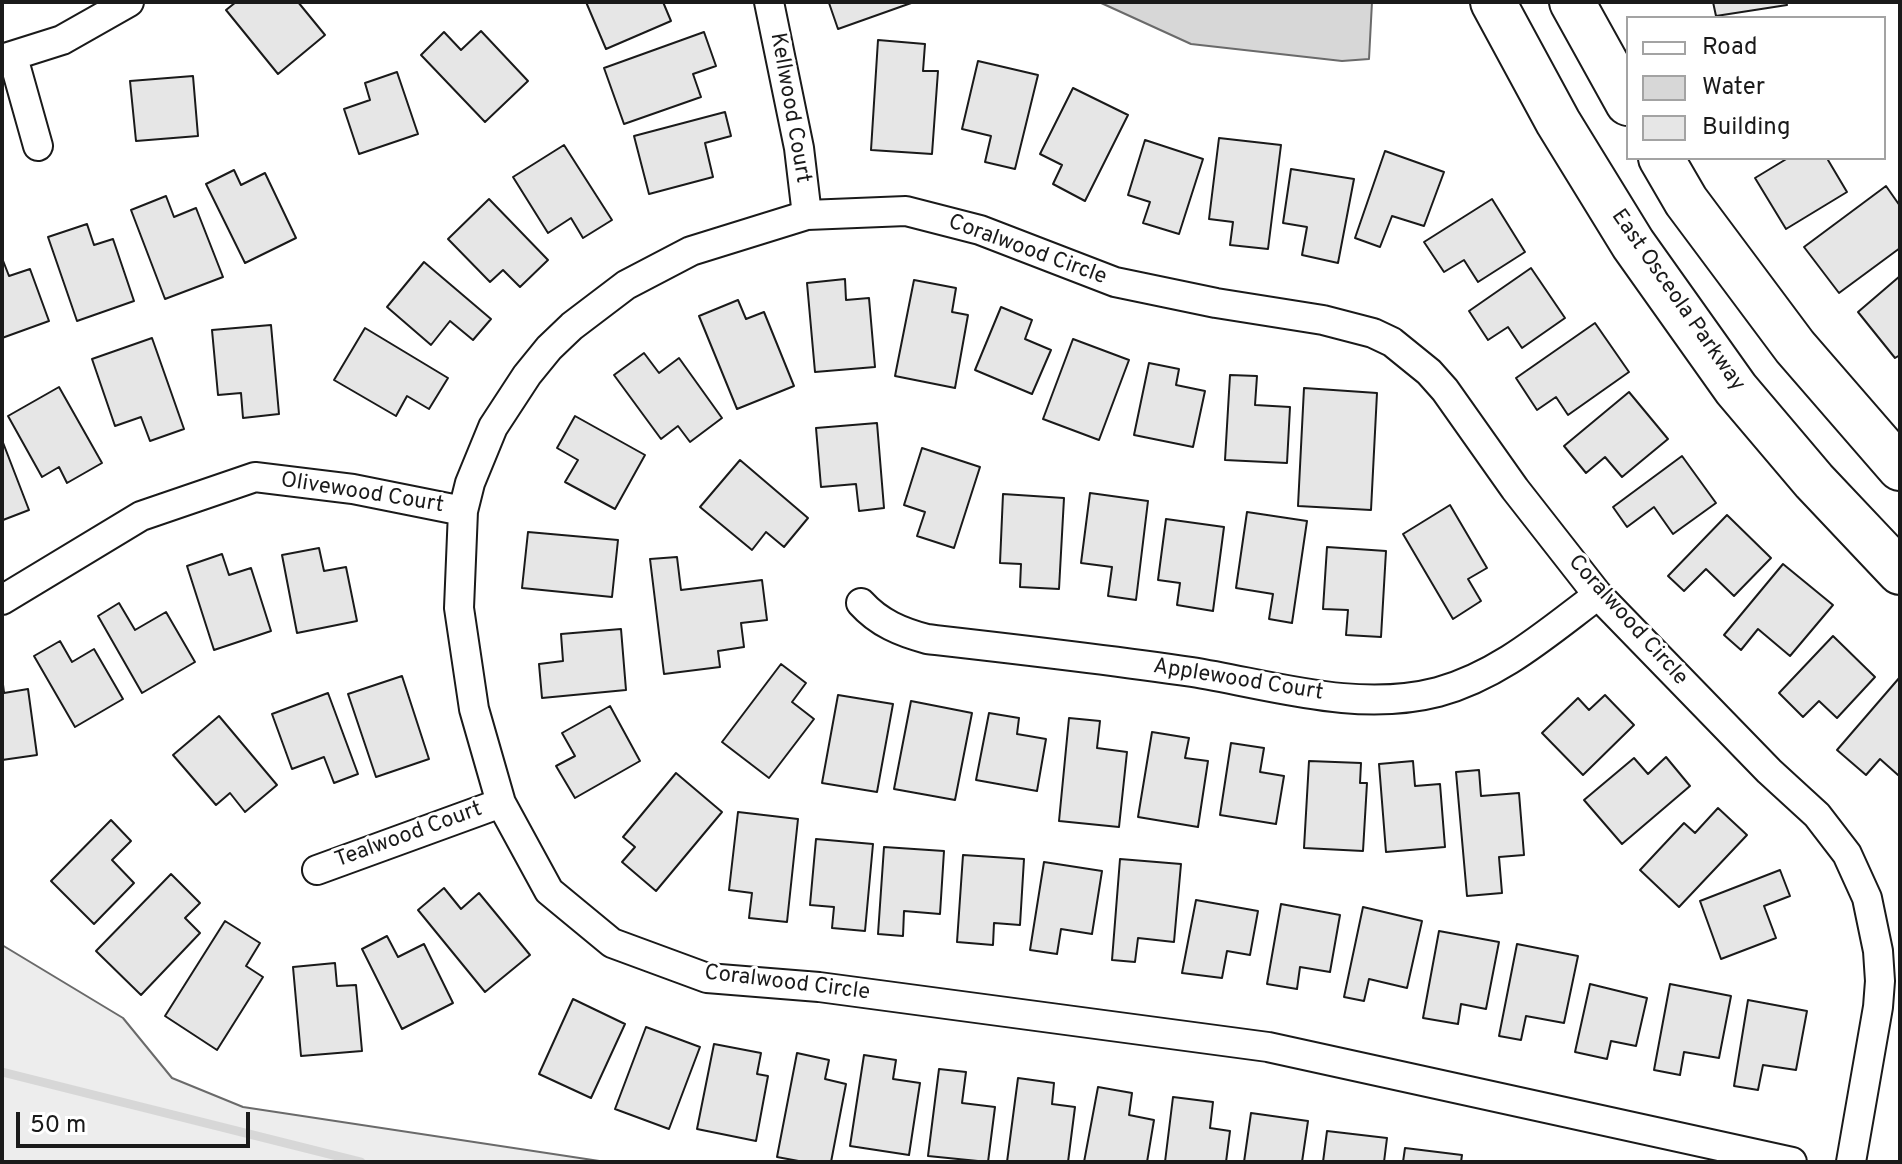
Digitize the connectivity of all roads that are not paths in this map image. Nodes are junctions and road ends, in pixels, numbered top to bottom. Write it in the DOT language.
graph roads {
  1 [pos="129,2"];
  2 [pos="769,2"];
  3 [pos="1493,2"];
  4 [pos="1572,2"];
  5 [pos="8,58"];
  6 [pos="1626,99"];
  7 [pos="38,146"];
  8 [pos="1662,160"];
  9 [pos="807,215"];
  10 [pos="1900,468"];
  11 [pos="463,511"];
  12 [pos="1900,572"];
  13 [pos="1598,595"];
  14 [pos="2,600"];
  15 [pos="861,603"];
  16 [pos="501,803"];
  17 [pos="317,870"];
  18 [pos="1792,1162"];
  19 [pos="1851,1162"];
  1 -- 5 [label="street"];
  2 -- 9 [label="street, Kellwood Court"];
  3 -- 12 [label="main road, East Osceola Parkway"];
  4 -- 6 [label="main road"];
  5 -- 7 [label="street"];
  8 -- 10 [label="main road"];
  9 -- 11 [label="street, Coralwood Circle"];
  9 -- 13 [label="street, Coralwood Circle"];
  11 -- 14 [label="street, Olivewood Court"];
  11 -- 16 [label="street, Coralwood Circle"];
  13 -- 15 [label="street, Applewood Court"];
  13 -- 19 [label="street, Coralwood Circle"];
  16 -- 17 [label="street, Tealwood Court"];
  16 -- 18 [label="street, Coralwood Circle"];
}
